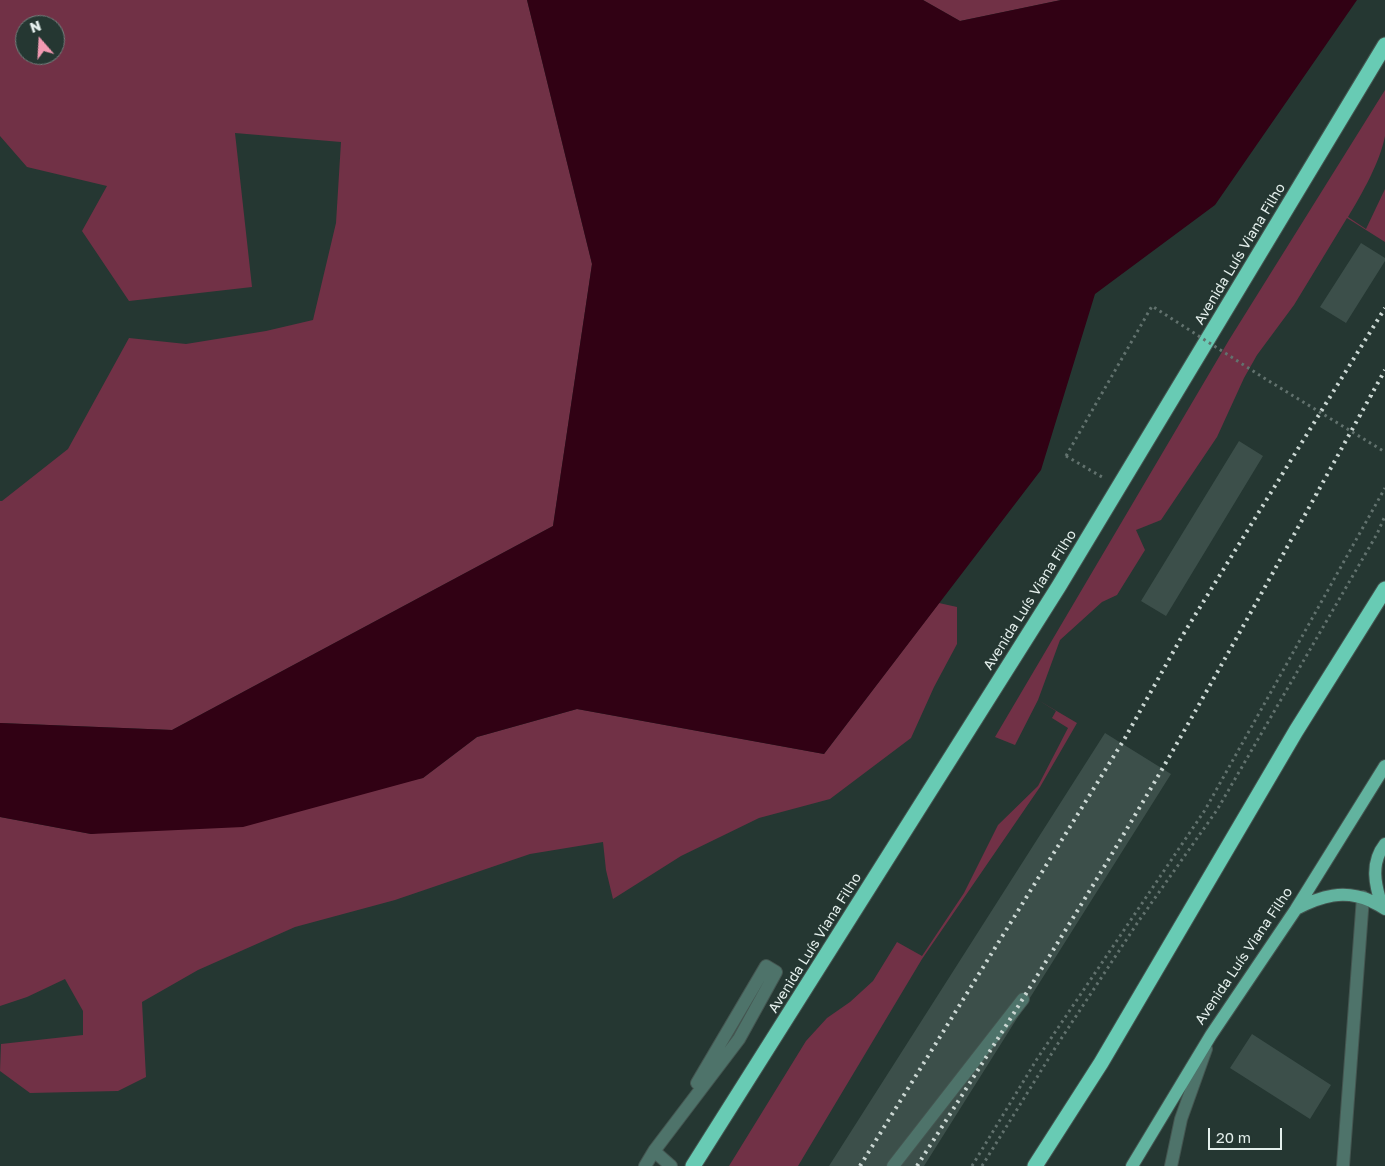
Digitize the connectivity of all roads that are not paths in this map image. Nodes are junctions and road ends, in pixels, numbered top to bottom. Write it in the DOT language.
graph roads {
  1 [pos="1385,45"];
  2 [pos="1385,590"];
  3 [pos="1385,766"];
  4 [pos="1385,844"];
  5 [pos="1363,897"];
  6 [pos="1383,908"];
  7 [pos="1296,909"];
  8 [pos="1023,999"];
  9 [pos="1211,1035"];
  10 [pos="697,1083"];
  11 [pos="654,1151"];
  12 [pos="645,1166"];
  13 [pos="671,1166"];
  14 [pos="693,1166"];
  15 [pos="893,1166"];
  16 [pos="1035,1166"];
  17 [pos="1132,1166"];
  18 [pos="1172,1166"];
  19 [pos="1343,1166"];
  1 -- 14 [label="highway, Avenida Luís Viana Filho"];
  2 -- 16 [label="highway"];
  3 -- 7 [label="main road, Avenida Luís Viana Filho"];
  4 -- 6 [label="main road"];
  5 -- 6 [label="main road"];
  5 -- 7 [label="main road"];
  5 -- 19 [label="street"];
  7 -- 9 [label="main road, Avenida Luís Viana Filho"];
  8 -- 15 [label="street"];
  9 -- 17 [label="main road, Avenida Luís Viana Filho"];
  9 -- 18 [label="street"];
  10 -- 11 [label="street"];
  11 -- 12 [label="street"];
  11 -- 13 [label="street"];
}
